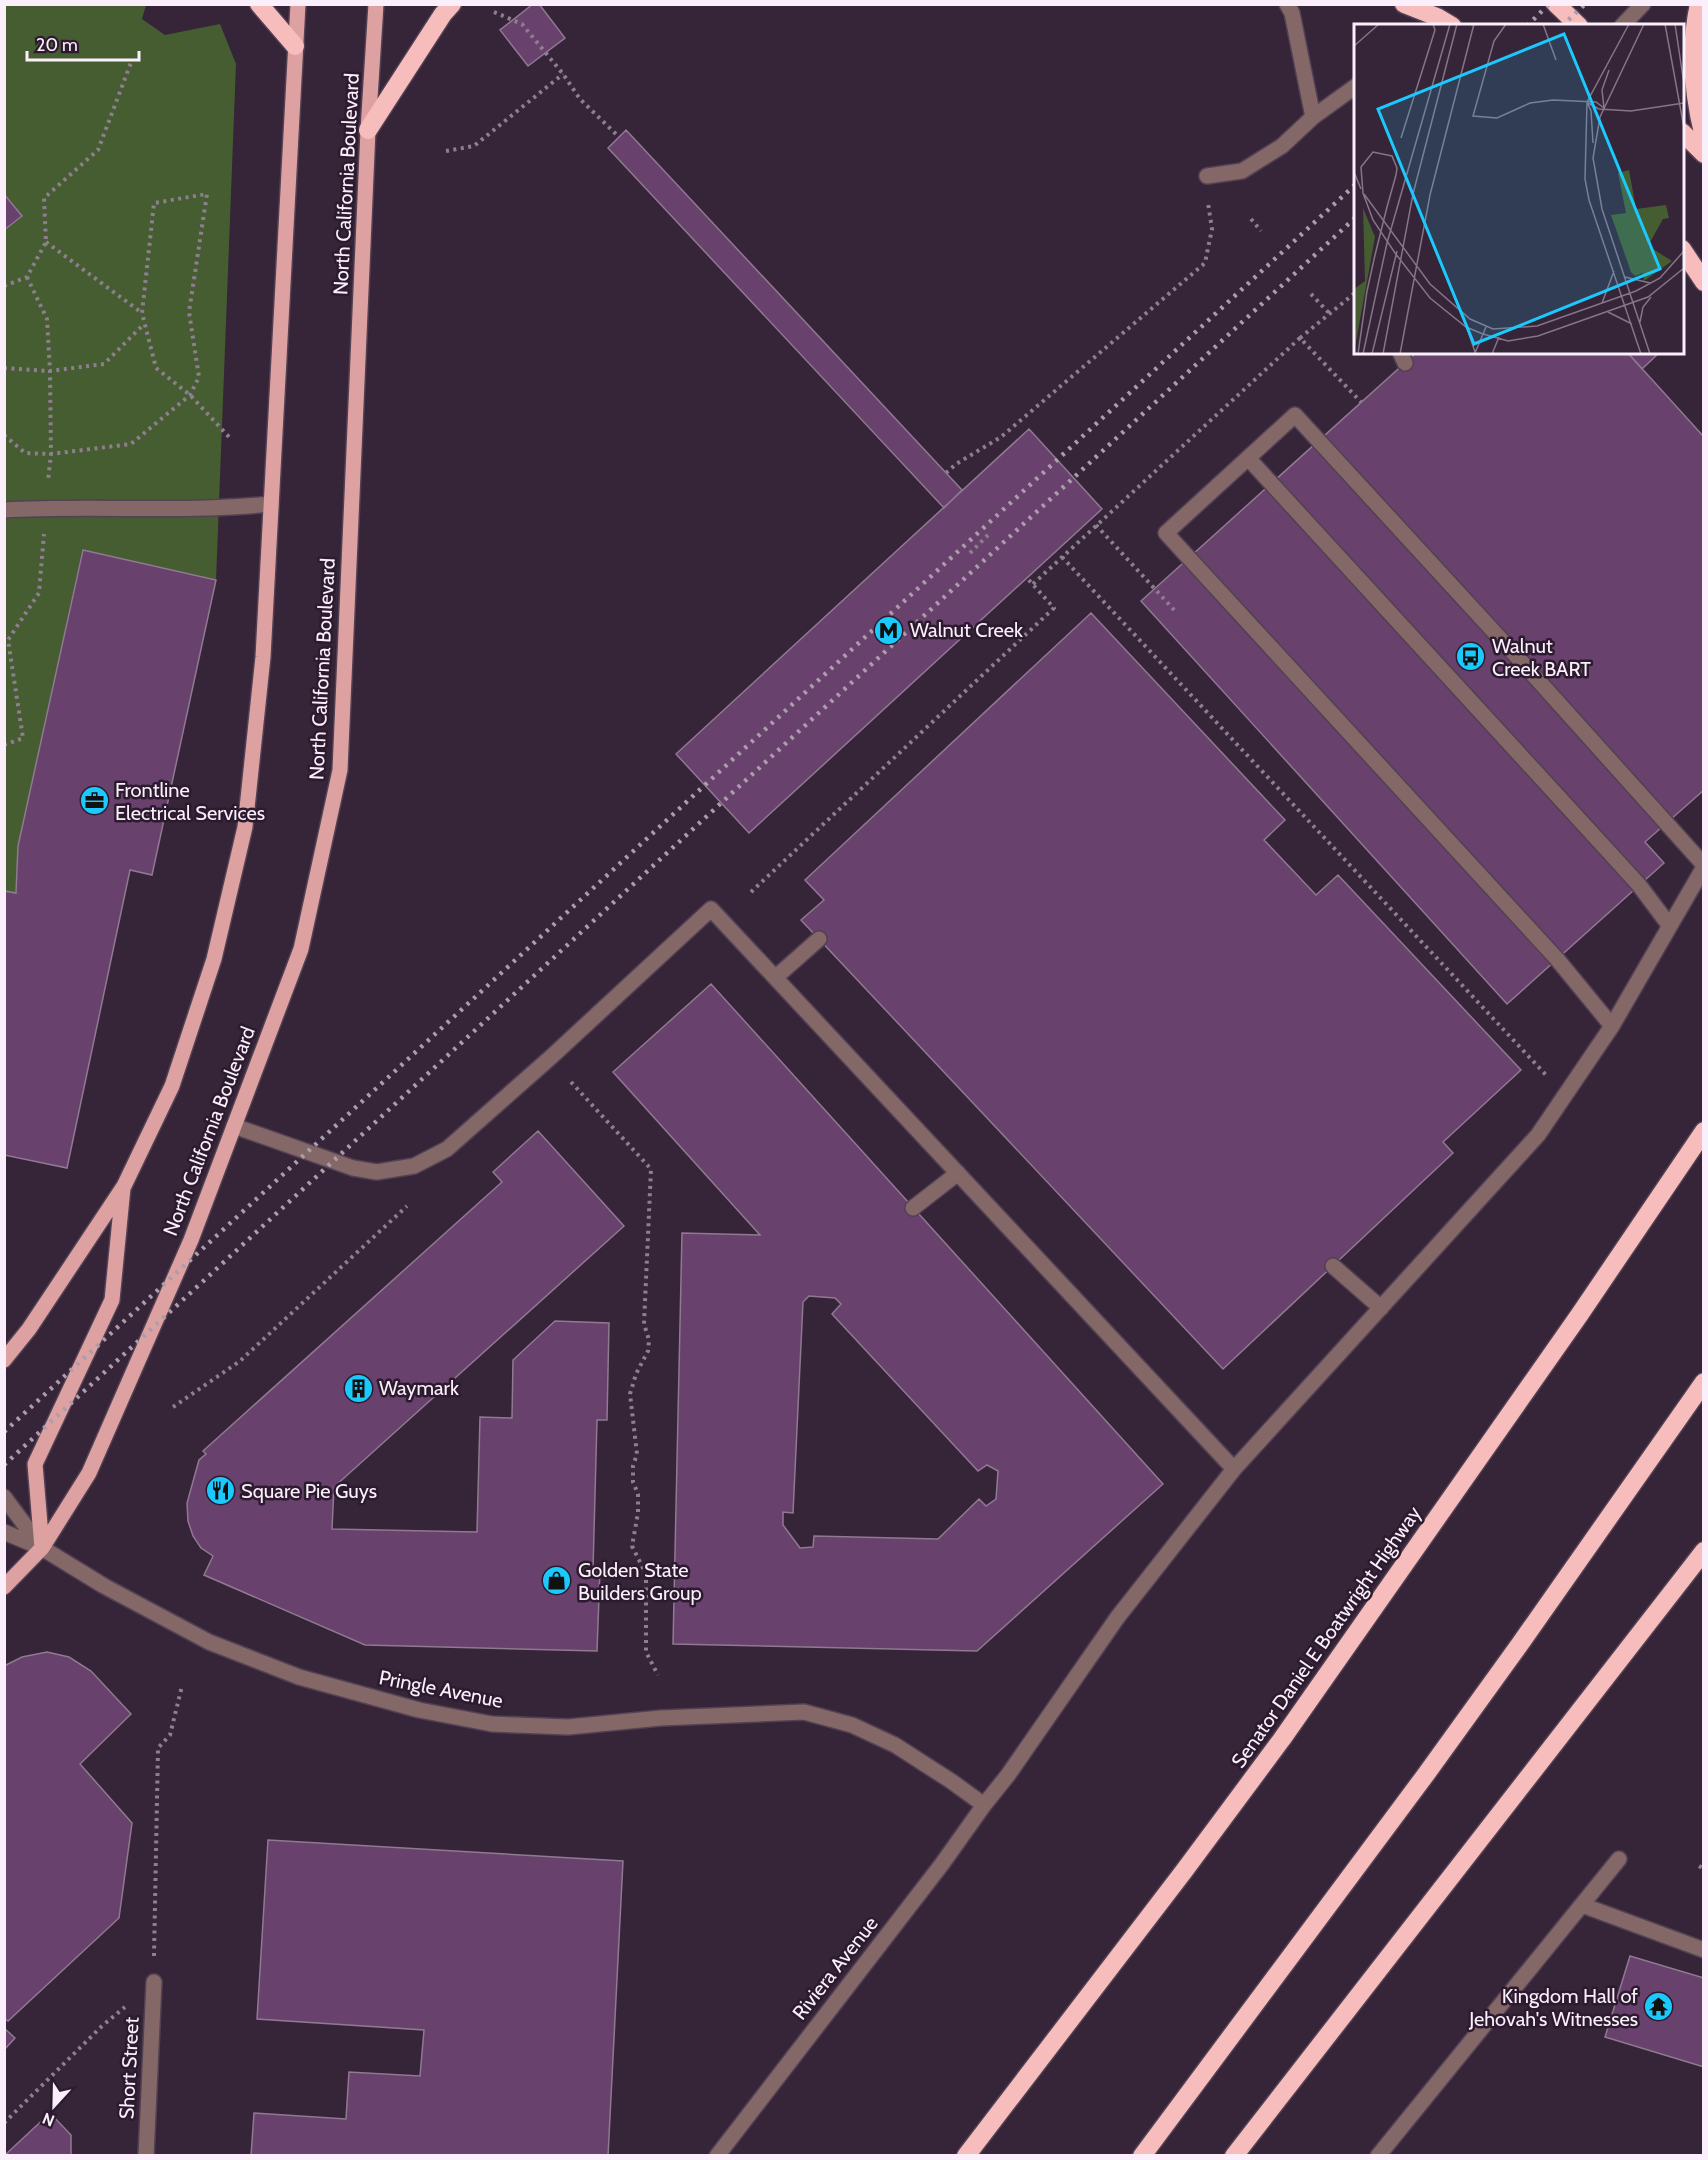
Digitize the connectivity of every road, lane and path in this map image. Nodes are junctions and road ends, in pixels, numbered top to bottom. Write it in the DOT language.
graph roads {
  1 [pos="259,4"];
  2 [pos="298,4"];
  3 [pos="376,4"];
  4 [pos="452,4"];
  5 [pos="1287,4"];
  6 [pos="1404,4"];
  7 [pos="1556,4"];
  8 [pos="1643,4"];
  9 [pos="1699,4"];
  10 [pos="494,12"];
  11 [pos="1442,18"];
  12 [pos="1577,24"];
  13 [pos="1624,24"];
  14 [pos="296,46"];
  15 [pos="132,60"];
  16 [pos="563,74"];
  17 [pos="1354,87"];
  18 [pos="1313,117"];
  19 [pos="368,130"];
  20 [pos="1684,133"];
  21 [pos="619,137"];
  22 [pos="1704,137"];
  23 [pos="446,151"];
  24 [pos="1704,154"];
  25 [pos="1207,176"];
  26 [pos="1208,203"];
  27 [pos="1251,219"];
  28 [pos="1261,231"];
  29 [pos="46,242"];
  30 [pos="1684,251"];
  31 [pos="27,277"];
  32 [pos="1704,282"];
  33 [pos="4,286"];
  34 [pos="1311,294"];
  35 [pos="1354,294"];
  36 [pos="142,314"];
  37 [pos="1330,314"];
  38 [pos="145,323"];
  39 [pos="1300,338"];
  40 [pos="4,368"];
  41 [pos="50,371"];
  42 [pos="190,395"];
  43 [pos="1361,402"];
  44 [pos="4,435"];
  45 [pos="231,440"];
  46 [pos="51,454"];
  47 [pos="1248,458"];
  48 [pos="946,473"];
  49 [pos="272,504"];
  50 [pos="46,507"];
  51 [pos="4,510"];
  52 [pos="1096,525"];
  53 [pos="988,536"];
  54 [pos="970,553"];
  55 [pos="1062,557"];
  56 [pos="1027,578"];
  57 [pos="1033,584"];
  58 [pos="1176,612"];
  59 [pos="4,745"];
  60 [pos="1704,866"];
  61 [pos="751,892"];
  62 [pos="1669,925"];
  63 [pos="819,939"];
  64 [pos="776,977"];
  65 [pos="1612,1026"];
  66 [pos="571,1082"];
  67 [pos="1565,1096"];
  68 [pos="234,1126"];
  69 [pos="1704,1131"];
  70 [pos="958,1173"];
  71 [pos="124,1186"];
  72 [pos="407,1206"];
  73 [pos="913,1208"];
  74 [pos="1334,1266"];
  75 [pos="1381,1308"];
  76 [pos="4,1360"];
  77 [pos="1704,1382"];
  78 [pos="173,1407"];
  79 [pos="1234,1469"];
  80 [pos="4,1497"];
  81 [pos="4,1532"];
  82 [pos="42,1548"];
  83 [pos="1704,1551"];
  84 [pos="4,1587"];
  85 [pos="658,1675"];
  86 [pos="182,1686"];
  87 [pos="984,1805"];
  88 [pos="1619,1859"];
  89 [pos="1582,1905"];
  90 [pos="1704,1950"];
  91 [pos="154,1982"];
  92 [pos="4,2123"];
  93 [pos="146,2156"];
  94 [pos="717,2156"];
  95 [pos="966,2156"];
  96 [pos="1142,2156"];
  97 [pos="1234,2156"];
  98 [pos="1378,2156"];
  1 -- 14 [label="highway"];
  2 -- 14 [label="main road"];
  3 -- 19 [label="main road, North California Boulevard"];
  4 -- 19 [label="highway"];
  5 -- 18 [label="street"];
  6 -- 11 [label="highway"];
  7 -- 12 [label="highway"];
  8 -- 13 [label="street"];
  9 -- 22 [label="highway"];
  10 -- 16 [label="path"];
  14 -- 49 [label="main road"];
  15 -- 29 [label="path"];
  16 -- 21 [label="path"];
  16 -- 23 [label="path"];
  17 -- 18 [label="street"];
  18 -- 25 [label="street"];
  19 -- 68 [label="main road, North California Boulevard"];
  20 -- 24 [label="highway"];
  26 -- 48 [label="path"];
  27 -- 28 [label="path"];
  29 -- 31 [label="path"];
  29 -- 36 [label="path"];
  30 -- 32 [label="highway"];
  31 -- 33 [label="path"];
  31 -- 41 [label="path"];
  34 -- 37 [label="path"];
  35 -- 37 [label="path"];
  36 -- 38 [label="path"];
  36 -- 42 [label="path"];
  37 -- 39 [label="path"];
  38 -- 41 [label="path"];
  38 -- 42 [label="path"];
  39 -- 43 [label="path"];
  39 -- 52 [label="path"];
  40 -- 41 [label="path"];
  41 -- 46 [label="path"];
  42 -- 45 [label="path"];
  42 -- 46 [label="path"];
  44 -- 46 [label="path"];
  46 -- 50 [label="path"];
  47 -- 60 [label="street"];
  47 -- 62 [label="street"];
  47 -- 65 [label="street"];
  49 -- 50 [label="street"];
  49 -- 71 [label="main road"];
  50 -- 51 [label="street"];
  50 -- 59 [label="path"];
  52 -- 55 [label="path"];
  52 -- 58 [label="path"];
  53 -- 54 [label="path"];
  55 -- 57 [label="path"];
  55 -- 67 [label="path"];
  56 -- 57 [label="path"];
  57 -- 61 [label="path"];
  60 -- 62 [label="street, Riviera Avenue"];
  62 -- 65 [label="street, Riviera Avenue"];
  63 -- 64 [label="street"];
  64 -- 68 [label="street"];
  64 -- 70 [label="street"];
  65 -- 67 [label="street, Riviera Avenue"];
  66 -- 85 [label="path"];
  67 -- 75 [label="street, Riviera Avenue"];
  68 -- 82 [label="main road, North California Boulevard"];
  69 -- 95 [label="highway, Senator Daniel E Boatwright Highway"];
  70 -- 73 [label="street"];
  70 -- 79 [label="street"];
  71 -- 76 [label="main road"];
  71 -- 82 [label="main road"];
  72 -- 78 [label="path"];
  74 -- 75 [label="street"];
  75 -- 79 [label="street, Riviera Avenue"];
  77 -- 96 [label="highway"];
  79 -- 87 [label="street, Riviera Avenue"];
  80 -- 82 [label="street, Pringle Avenue"];
  81 -- 82 [label="street, Pringle Avenue"];
  82 -- 84 [label="main road, North California Boulevard"];
  82 -- 87 [label="street, Pringle Avenue"];
  83 -- 97 [label="highway"];
  86 -- 91 [label="path"];
  87 -- 94 [label="street, Riviera Avenue"];
  88 -- 89 [label="street"];
  89 -- 90 [label="street"];
  89 -- 98 [label="street"];
  91 -- 92 [label="path"];
  91 -- 93 [label="street, Short Street"];
}
